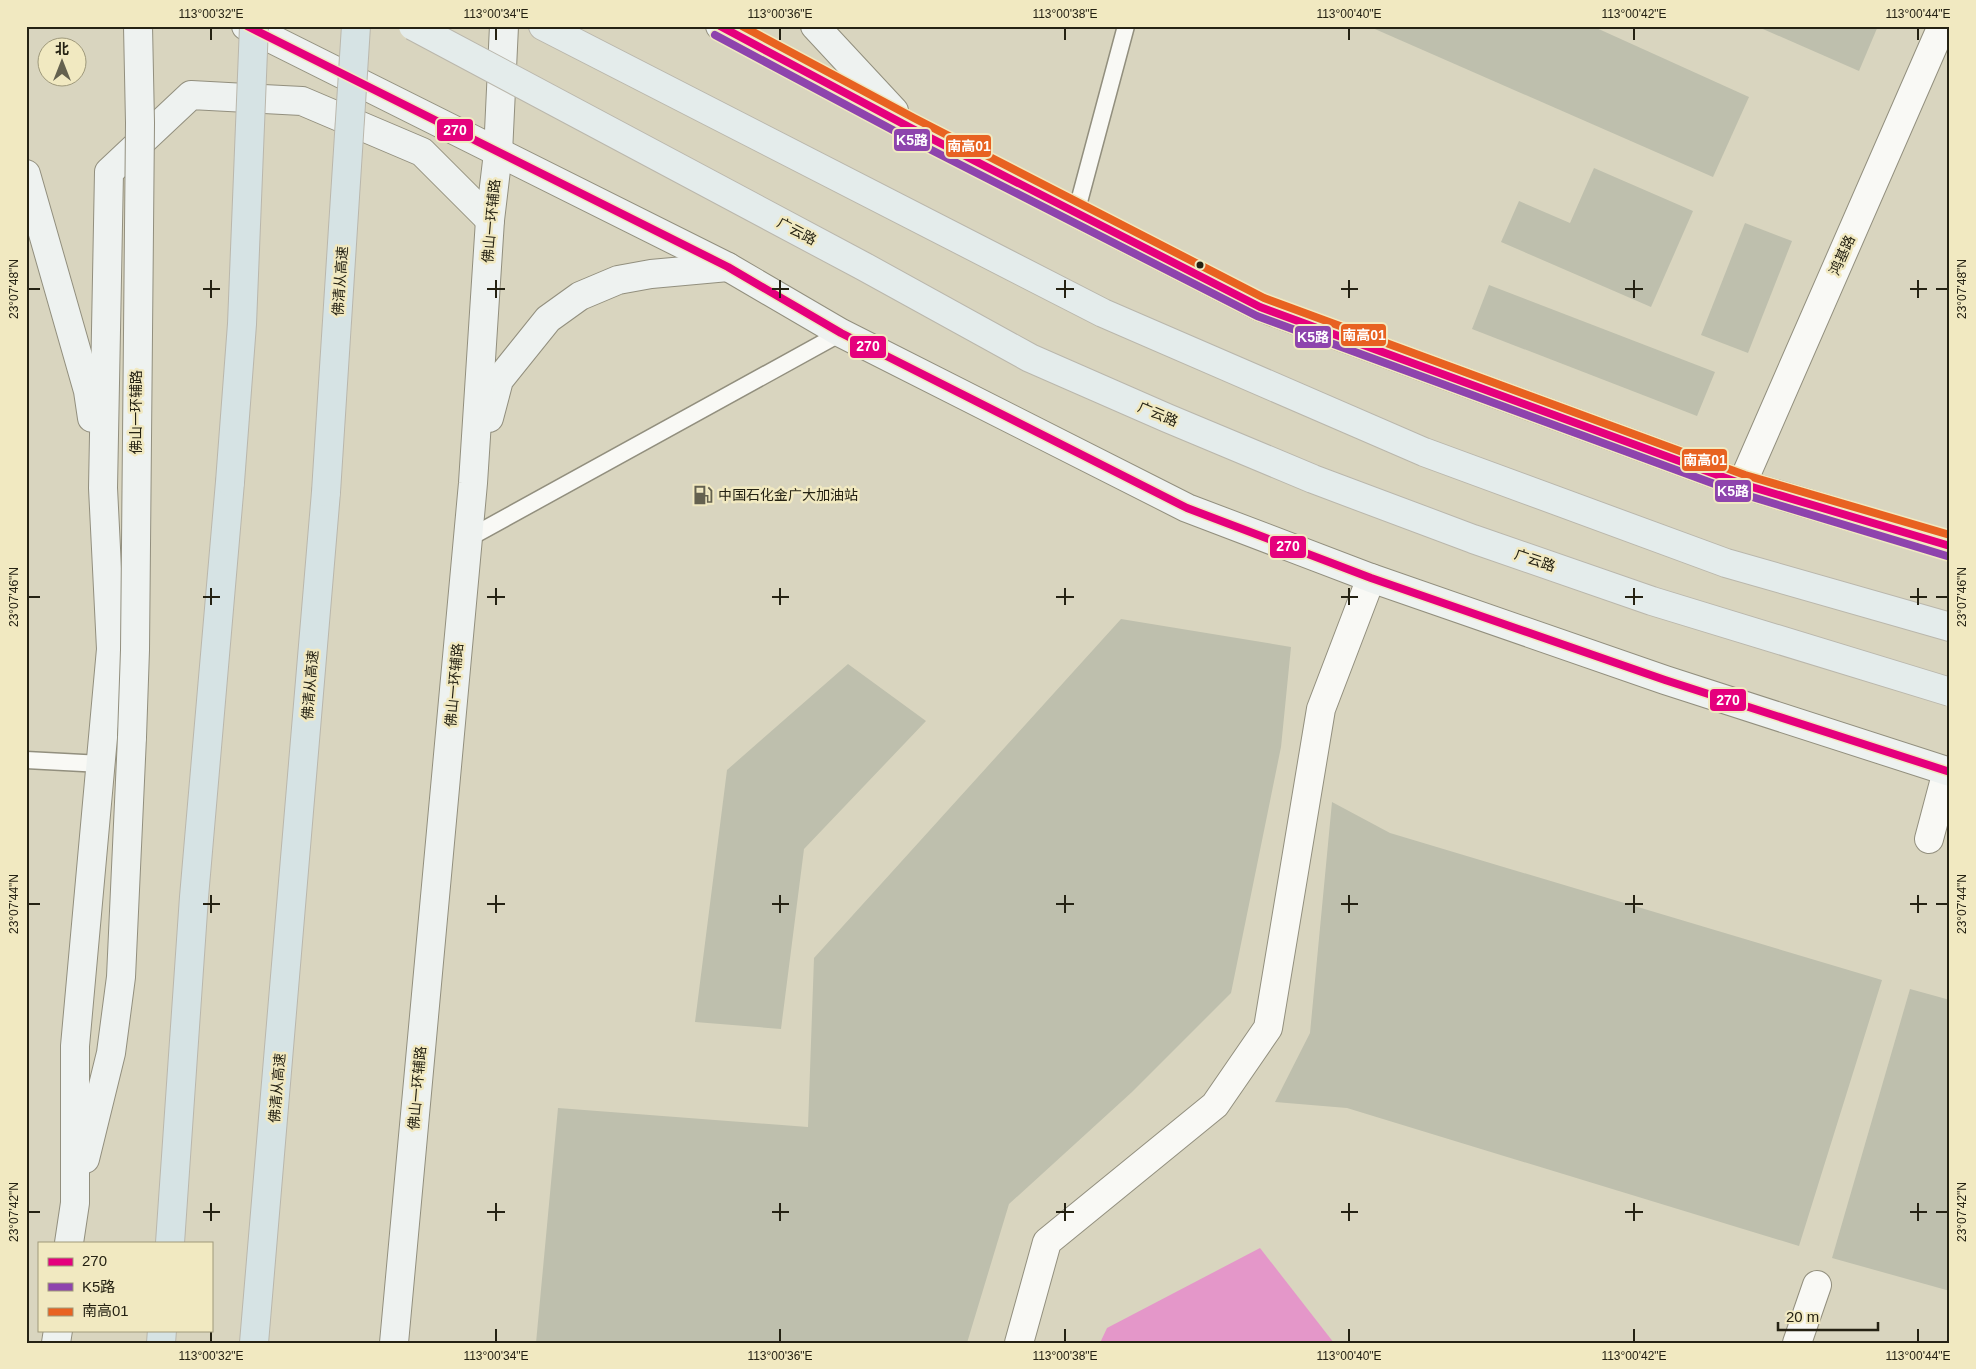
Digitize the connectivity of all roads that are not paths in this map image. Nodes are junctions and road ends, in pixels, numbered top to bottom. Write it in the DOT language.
graph roads {
  1 [pos="138,26"];
  2 [pos="246,26"];
  3 [pos="254,26"];
  4 [pos="356,26"];
  5 [pos="413,26"];
  6 [pos="504,26"];
  7 [pos="543,26"];
  8 [pos="720,26"];
  9 [pos="815,26"];
  10 [pos="1126,26"];
  11 [pos="1942,26"];
  12 [pos="909,127"];
  13 [pos="498,153"];
  14 [pos="26,174"];
  15 [pos="1076,213"];
  16 [pos="490,220"];
  17 [pos="728,267"];
  18 [pos="841,333"];
  19 [pos="472,483"];
  20 [pos="1742,484"];
  21 [pos="103,488"];
  22 [pos="467,539"];
  23 [pos="1950,546"];
  24 [pos="1371,578"];
  25 [pos="1950,627"];
  26 [pos="1950,692"];
  27 [pos="26,760"];
  28 [pos="102,764"];
  29 [pos="1948,771"];
  30 [pos="1929,839"];
  31 [pos="75,1202"];
  32 [pos="69,1242"];
  33 [pos="170,1242"];
  34 [pos="1817,1285"];
  35 [pos="254,1343"];
  36 [pos="394,1343"];
  37 [pos="1019,1343"];
  38 [pos="1797,1343"];
  1 -- 31 [label="main road, 佛山一环辅路, bridge"];
  2 -- 13 [label="main road"];
  3 -- 33 [label="highway, bridge"];
  4 -- 35 [label="highway, 佛清从高速, bridge"];
  5 -- 26 [label="main road, 广云路, bridge"];
  6 -- 13 [label="main road, 佛山一环辅路"];
  7 -- 25 [label="main road"];
  8 -- 12 [label="main road"];
  9 -- 12 [label="main road"];
  10 -- 15 [label="lane"];
  11 -- 20 [label="street, 鸿基路"];
  12 -- 15 [label="main road"];
  13 -- 16 [label="main road, 佛山一环辅路"];
  13 -- 17 [label="main road"];
  14 -- 21 [label="main road"];
  15 -- 20 [label="main road"];
  16 -- 19 [label="main road, 佛山一环辅路"];
  16 -- 21 [label="main road"];
  17 -- 18 [label="main road"];
  17 -- 19 [label="main road"];
  18 -- 22 [label="lane"];
  18 -- 24 [label="main road"];
  19 -- 22 [label="main road, 佛山一环辅路"];
  20 -- 23 [label="main road"];
  21 -- 28 [label="main road"];
  22 -- 36 [label="main road, 佛山一环辅路"];
  24 -- 29 [label="main road"];
  24 -- 37 [label="street"];
  27 -- 28 [label="lane"];
  28 -- 31 [label="main road"];
  29 -- 30 [label="street"];
  31 -- 32 [label="main road"];
  34 -- 38 [label="street"];
}
